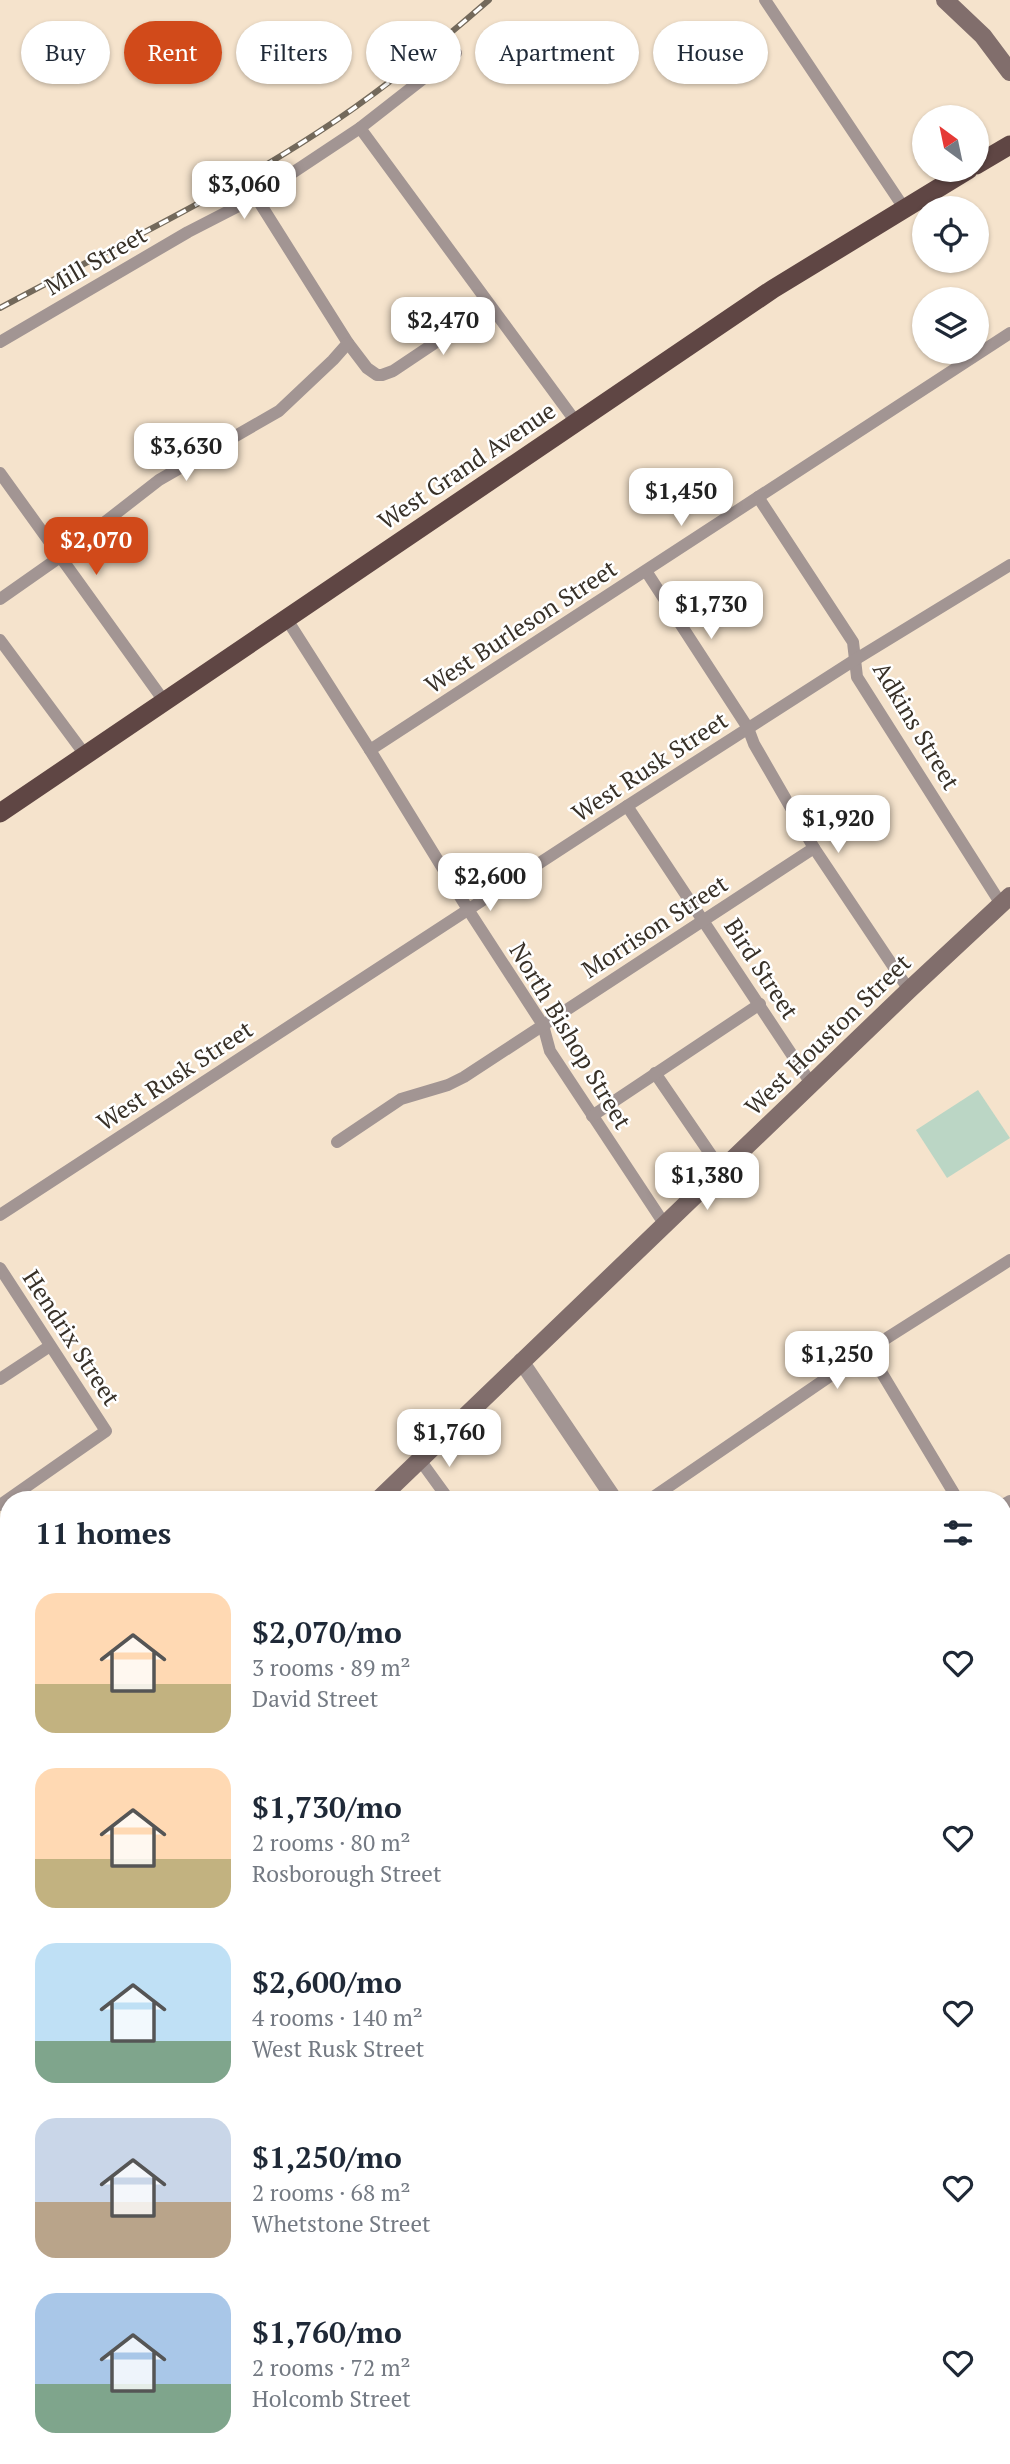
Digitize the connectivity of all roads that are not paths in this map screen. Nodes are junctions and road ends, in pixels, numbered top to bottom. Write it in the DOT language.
graph roads {
  1 [pos="765,0"];
  2 [pos="945,0"];
  3 [pos="1010,72"];
  4 [pos="416,84"];
  5 [pos="360,128"];
  6 [pos="1010,145"];
  7 [pos="989,157"];
  8 [pos="948,182"];
  9 [pos="256,197"];
  10 [pos="904,208"];
  11 [pos="490,306"];
  12 [pos="1010,333"];
  13 [pos="0,342"];
  14 [pos="348,343"];
  15 [pos="576,422"];
  16 [pos="0,473"];
  17 [pos="758,497"];
  18 [pos="61,557"];
  19 [pos="1010,565"];
  20 [pos="646,571"];
  21 [pos="0,599"];
  22 [pos="286,618"];
  23 [pos="0,639"];
  24 [pos="853,661"];
  25 [pos="164,701"];
  26 [pos="748,728"];
  27 [pos="370,750"];
  28 [pos="86,756"];
  29 [pos="627,806"];
  30 [pos="0,813"];
  31 [pos="814,848"];
  32 [pos="1006,900"];
  33 [pos="469,911"];
  34 [pos="704,920"];
  35 [pos="909,990"];
  36 [pos="760,1004"];
  37 [pos="543,1025"];
  38 [pos="655,1073"];
  39 [pos="812,1085"];
  40 [pos="592,1116"];
  41 [pos="337,1142"];
  42 [pos="722,1171"];
  43 [pos="0,1215"];
  44 [pos="665,1225"];
  45 [pos="1010,1260"];
  46 [pos="0,1268"];
  47 [pos="50,1346"];
  48 [pos="868,1350"];
  49 [pos="521,1362"];
  50 [pos="0,1378"];
  51 [pos="420,1460"];
  52 [pos="20,1491"];
  53 [pos="387,1491"];
  54 [pos="442,1491"];
  55 [pos="609,1491"];
  56 [pos="662,1491"];
  57 [pos="953,1491"];
  1 -- 10 [label="street"];
  2 -- 3 [label="main road"];
  4 -- 5 [label="street, Mill Street"];
  5 -- 9 [label="street, Mill Street"];
  5 -- 11 [label="street"];
  6 -- 7 [label="highway"];
  8 -- 10 [label="highway, West Grand Avenue"];
  9 -- 13 [label="street, Mill Street"];
  9 -- 14 [label="street"];
  10 -- 15 [label="highway, West Grand Avenue"];
  11 -- 14 [label="street"];
  11 -- 15 [label="street"];
  12 -- 17 [label="street, West Burleson Street"];
  14 -- 18 [label="street"];
  15 -- 22 [label="highway, West Grand Avenue"];
  16 -- 18 [label="street"];
  17 -- 20 [label="street, West Burleson Street"];
  17 -- 24 [label="street, Adkins Street"];
  18 -- 21 [label="street"];
  18 -- 25 [label="street"];
  19 -- 24 [label="street, West Rusk Street"];
  20 -- 26 [label="street"];
  20 -- 27 [label="street, West Burleson Street"];
  22 -- 25 [label="highway, West Grand Avenue"];
  22 -- 27 [label="street, North Bishop Street"];
  23 -- 28 [label="street"];
  24 -- 26 [label="street, West Rusk Street"];
  24 -- 32 [label="street, Adkins Street"];
  25 -- 28 [label="highway, West Grand Avenue"];
  26 -- 29 [label="street, West Rusk Street"];
  26 -- 31 [label="street"];
  27 -- 33 [label="street, North Bishop Street"];
  28 -- 30 [label="highway, West Grand Avenue"];
  29 -- 33 [label="street, West Rusk Street"];
  29 -- 34 [label="street, Bird Street"];
  31 -- 34 [label="street, Morrison Street"];
  31 -- 35 [label="street"];
  32 -- 35 [label="main road, West Houston Street"];
  33 -- 37 [label="street, North Bishop Street"];
  33 -- 43 [label="street, West Rusk Street"];
  34 -- 36 [label="street, Bird Street"];
  34 -- 37 [label="street, Morrison Street"];
  35 -- 39 [label="main road, West Houston Street"];
  36 -- 38 [label="street"];
  36 -- 39 [label="street, Bird Street"];
  37 -- 40 [label="street, North Bishop Street"];
  37 -- 41 [label="street, Morrison Street"];
  38 -- 40 [label="street"];
  38 -- 42 [label="street"];
  39 -- 42 [label="main road, West Houston Street"];
  40 -- 44 [label="street, North Bishop Street"];
  42 -- 44 [label="main road, West Houston Street"];
  44 -- 49 [label="main road, West Houston Street"];
  45 -- 48 [label="street"];
  46 -- 47 [label="street, Hendrix Street"];
  47 -- 50 [label="street"];
  47 -- 52 [label="street, Hendrix Street"];
  48 -- 56 [label="street"];
  48 -- 57 [label="street"];
  49 -- 51 [label="main road, West Houston Street"];
  49 -- 55 [label="street"];
  51 -- 53 [label="main road, West Houston Street"];
  51 -- 54 [label="street"];
}
